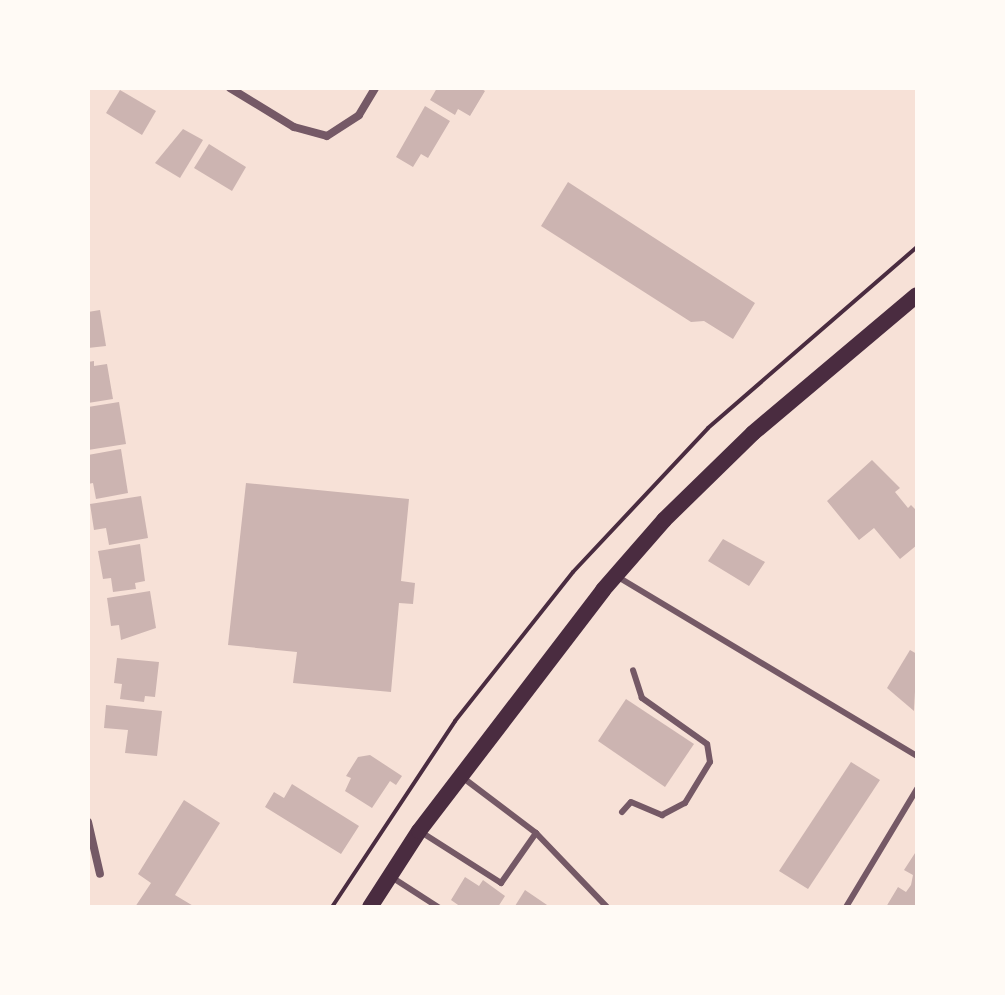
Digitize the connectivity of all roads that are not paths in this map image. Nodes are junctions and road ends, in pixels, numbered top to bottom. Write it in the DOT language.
graph roads {
  1 [pos="230,88"];
  2 [pos="375,88"];
  3 [pos="917,295"];
  4 [pos="615,575"];
  5 [pos="633,670"];
  6 [pos="917,756"];
  7 [pos="462,777"];
  8 [pos="917,789"];
  9 [pos="622,812"];
  10 [pos="88,822"];
  11 [pos="419,831"];
  12 [pos="536,833"];
  13 [pos="100,874"];
  14 [pos="390,876"];
  15 [pos="370,907"];
  16 [pos="438,907"];
  17 [pos="607,907"];
  18 [pos="846,907"];
  1 -- 2 [label="street"];
  3 -- 4 [label="main road"];
  4 -- 6 [label="lane"];
  4 -- 7 [label="main road"];
  5 -- 9 [label="lane"];
  7 -- 11 [label="main road"];
  7 -- 12 [label="lane"];
  8 -- 18 [label="lane"];
  10 -- 13 [label="street"];
  11 -- 12 [label="lane"];
  11 -- 14 [label="main road"];
  12 -- 17 [label="lane"];
  14 -- 15 [label="main road"];
  14 -- 16 [label="lane"];
}
